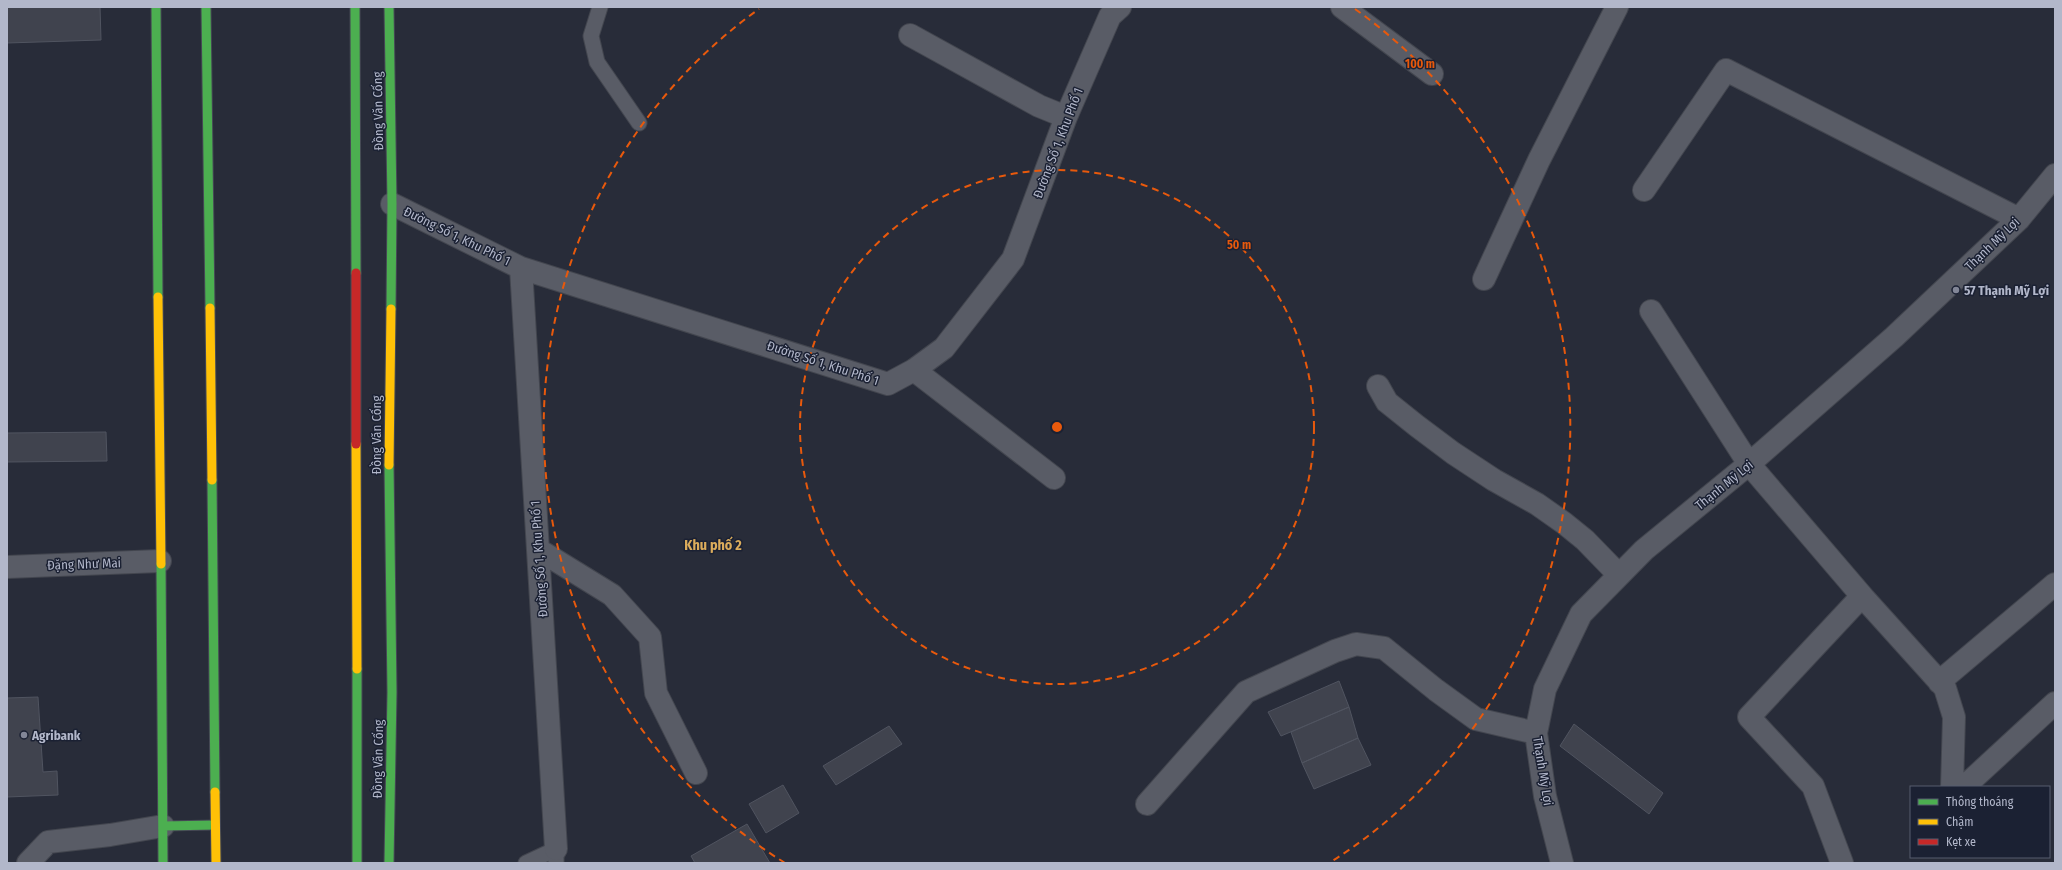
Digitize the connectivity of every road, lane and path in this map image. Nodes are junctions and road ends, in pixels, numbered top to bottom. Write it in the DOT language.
graph roads {
  1 [pos="156,7"];
  2 [pos="206,7"];
  3 [pos="355,7"];
  4 [pos="389,7"];
  5 [pos="600,7"];
  6 [pos="1342,7"];
  7 [pos="1617,7"];
  8 [pos="1110,10"];
  9 [pos="910,35"];
  10 [pos="1432,74"];
  11 [pos="1066,117"];
  12 [pos="638,123"];
  13 [pos="2055,175"];
  14 [pos="1644,190"];
  15 [pos="388,203"];
  16 [pos="2019,219"];
  17 [pos="521,268"];
  18 [pos="1484,279"];
  19 [pos="1651,311"];
  20 [pos="914,370"];
  21 [pos="1378,386"];
  22 [pos="1750,464"];
  23 [pos="1054,478"];
  24 [pos="539,550"];
  25 [pos="160,561"];
  26 [pos="7,567"];
  27 [pos="1619,576"];
  28 [pos="2055,584"];
  29 [pos="1862,596"];
  30 [pos="1939,682"];
  31 [pos="2055,703"];
  32 [pos="1536,733"];
  33 [pos="696,773"];
  34 [pos="1952,786"];
  35 [pos="1965,786"];
  36 [pos="1147,804"];
  37 [pos="215,825"];
  38 [pos="163,826"];
  39 [pos="556,856"];
  40 [pos="28,863"];
  41 [pos="163,863"];
  42 [pos="216,863"];
  43 [pos="357,863"];
  44 [pos="389,863"];
  45 [pos="526,863"];
  46 [pos="1562,863"];
  47 [pos="1842,863"];
  1 -- 25 [label="main road"];
  2 -- 37 [label="main road"];
  3 -- 43 [label="main road, Đồng Văn Cống"];
  4 -- 15 [label="main road, Đồng Văn Cống"];
  5 -- 12 [label="lane"];
  6 -- 10 [label="street"];
  7 -- 18 [label="street"];
  8 -- 11 [label="street, Đường Số 1, Khu Phố 1"];
  9 -- 11 [label="street"];
  11 -- 20 [label="street, Đường Số 1, Khu Phố 1"];
  13 -- 16 [label="street, Thạnh Mỹ Lợi"];
  14 -- 16 [label="street"];
  15 -- 17 [label="street, Đường Số 1, Khu Phố 1"];
  15 -- 44 [label="main road, Đồng Văn Cống"];
  16 -- 22 [label="street, Thạnh Mỹ Lợi"];
  17 -- 20 [label="street, Đường Số 1, Khu Phố 1"];
  17 -- 24 [label="street, Đường Số 1, Khu Phố 1"];
  19 -- 22 [label="street"];
  20 -- 23 [label="street"];
  21 -- 27 [label="street"];
  22 -- 27 [label="street, Thạnh Mỹ Lợi"];
  22 -- 29 [label="street"];
  24 -- 33 [label="street"];
  24 -- 39 [label="street, Đường Số 1, Khu Phố 1"];
  25 -- 26 [label="street, Đặng Như Mai"];
  25 -- 38 [label="main road"];
  27 -- 32 [label="street, Thạnh Mỹ Lợi"];
  28 -- 30 [label="street"];
  29 -- 30 [label="street"];
  29 -- 47 [label="street"];
  30 -- 34 [label="street"];
  31 -- 35 [label="street"];
  32 -- 36 [label="street"];
  32 -- 46 [label="street, Thạnh Mỹ Lợi"];
  37 -- 38 [label="main road"];
  37 -- 42 [label="main road"];
  38 -- 40 [label="street"];
  38 -- 41 [label="main road"];
  39 -- 45 [label="lane"];
}
